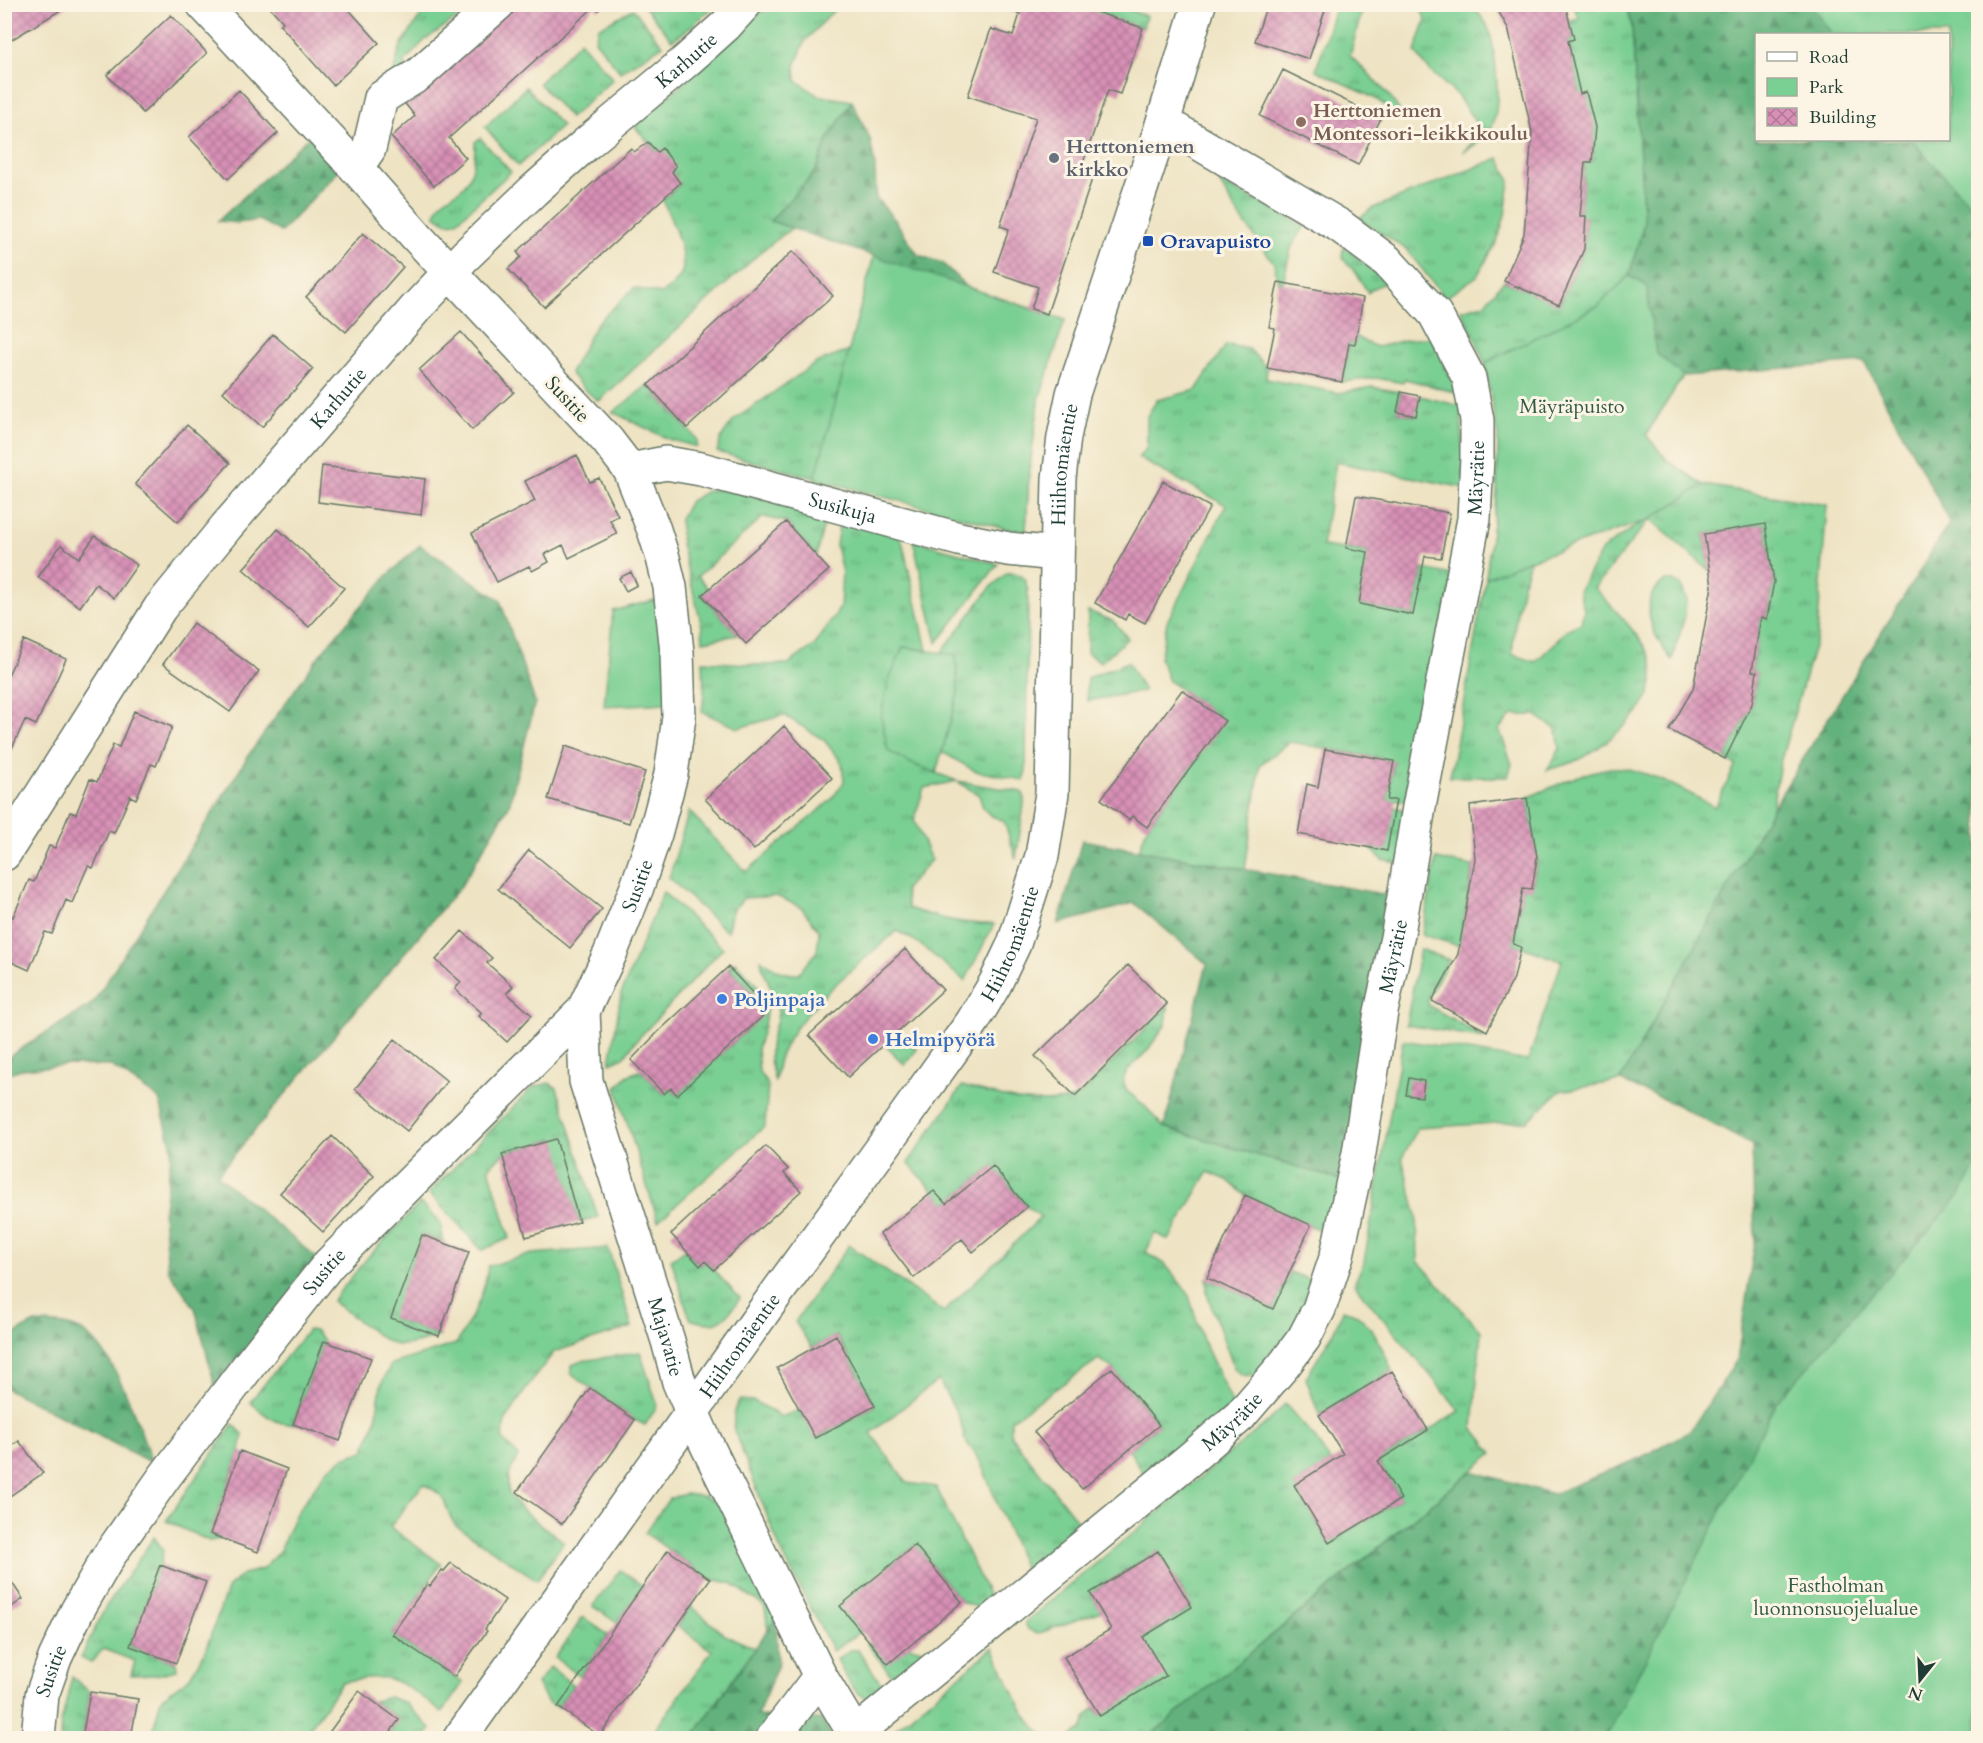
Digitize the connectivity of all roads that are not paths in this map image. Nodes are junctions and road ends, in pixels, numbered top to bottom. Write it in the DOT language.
graph roads {
  1 [pos="203,4"];
  2 [pos="498,4"];
  3 [pos="746,4"];
  4 [pos="1199,4"];
  5 [pos="1163,122"];
  6 [pos="356,168"];
  7 [pos="450,271"];
  8 [pos="630,470"];
  9 [pos="1056,554"];
  10 [pos="4,854"];
  11 [pos="583,1011"];
  12 [pos="693,1411"];
  13 [pos="820,1676"];
  14 [pos="856,1736"];
  15 [pos="38,1738"];
  16 [pos="460,1738"];
  17 [pos="773,1738"];
  1 -- 6 [label="street, Susitie"];
  2 -- 6 [label="street"];
  3 -- 7 [label="street, Karhutie"];
  4 -- 5 [label="street, Hiihtomäentie"];
  5 -- 9 [label="street, Hiihtomäentie"];
  5 -- 14 [label="street, Mäyrätie"];
  6 -- 7 [label="street, Susitie"];
  7 -- 8 [label="street, Susitie"];
  7 -- 10 [label="street, Karhutie"];
  8 -- 9 [label="street, Susikuja"];
  8 -- 11 [label="street, Susitie"];
  9 -- 12 [label="street, Hiihtomäentie"];
  11 -- 12 [label="street, Majavatie"];
  11 -- 15 [label="street, Susitie"];
  12 -- 13 [label="street, Majavatie"];
  12 -- 16 [label="street, Hiihtomäentie"];
  13 -- 14 [label="street, Majavatie"];
  13 -- 17 [label="street"];
}
